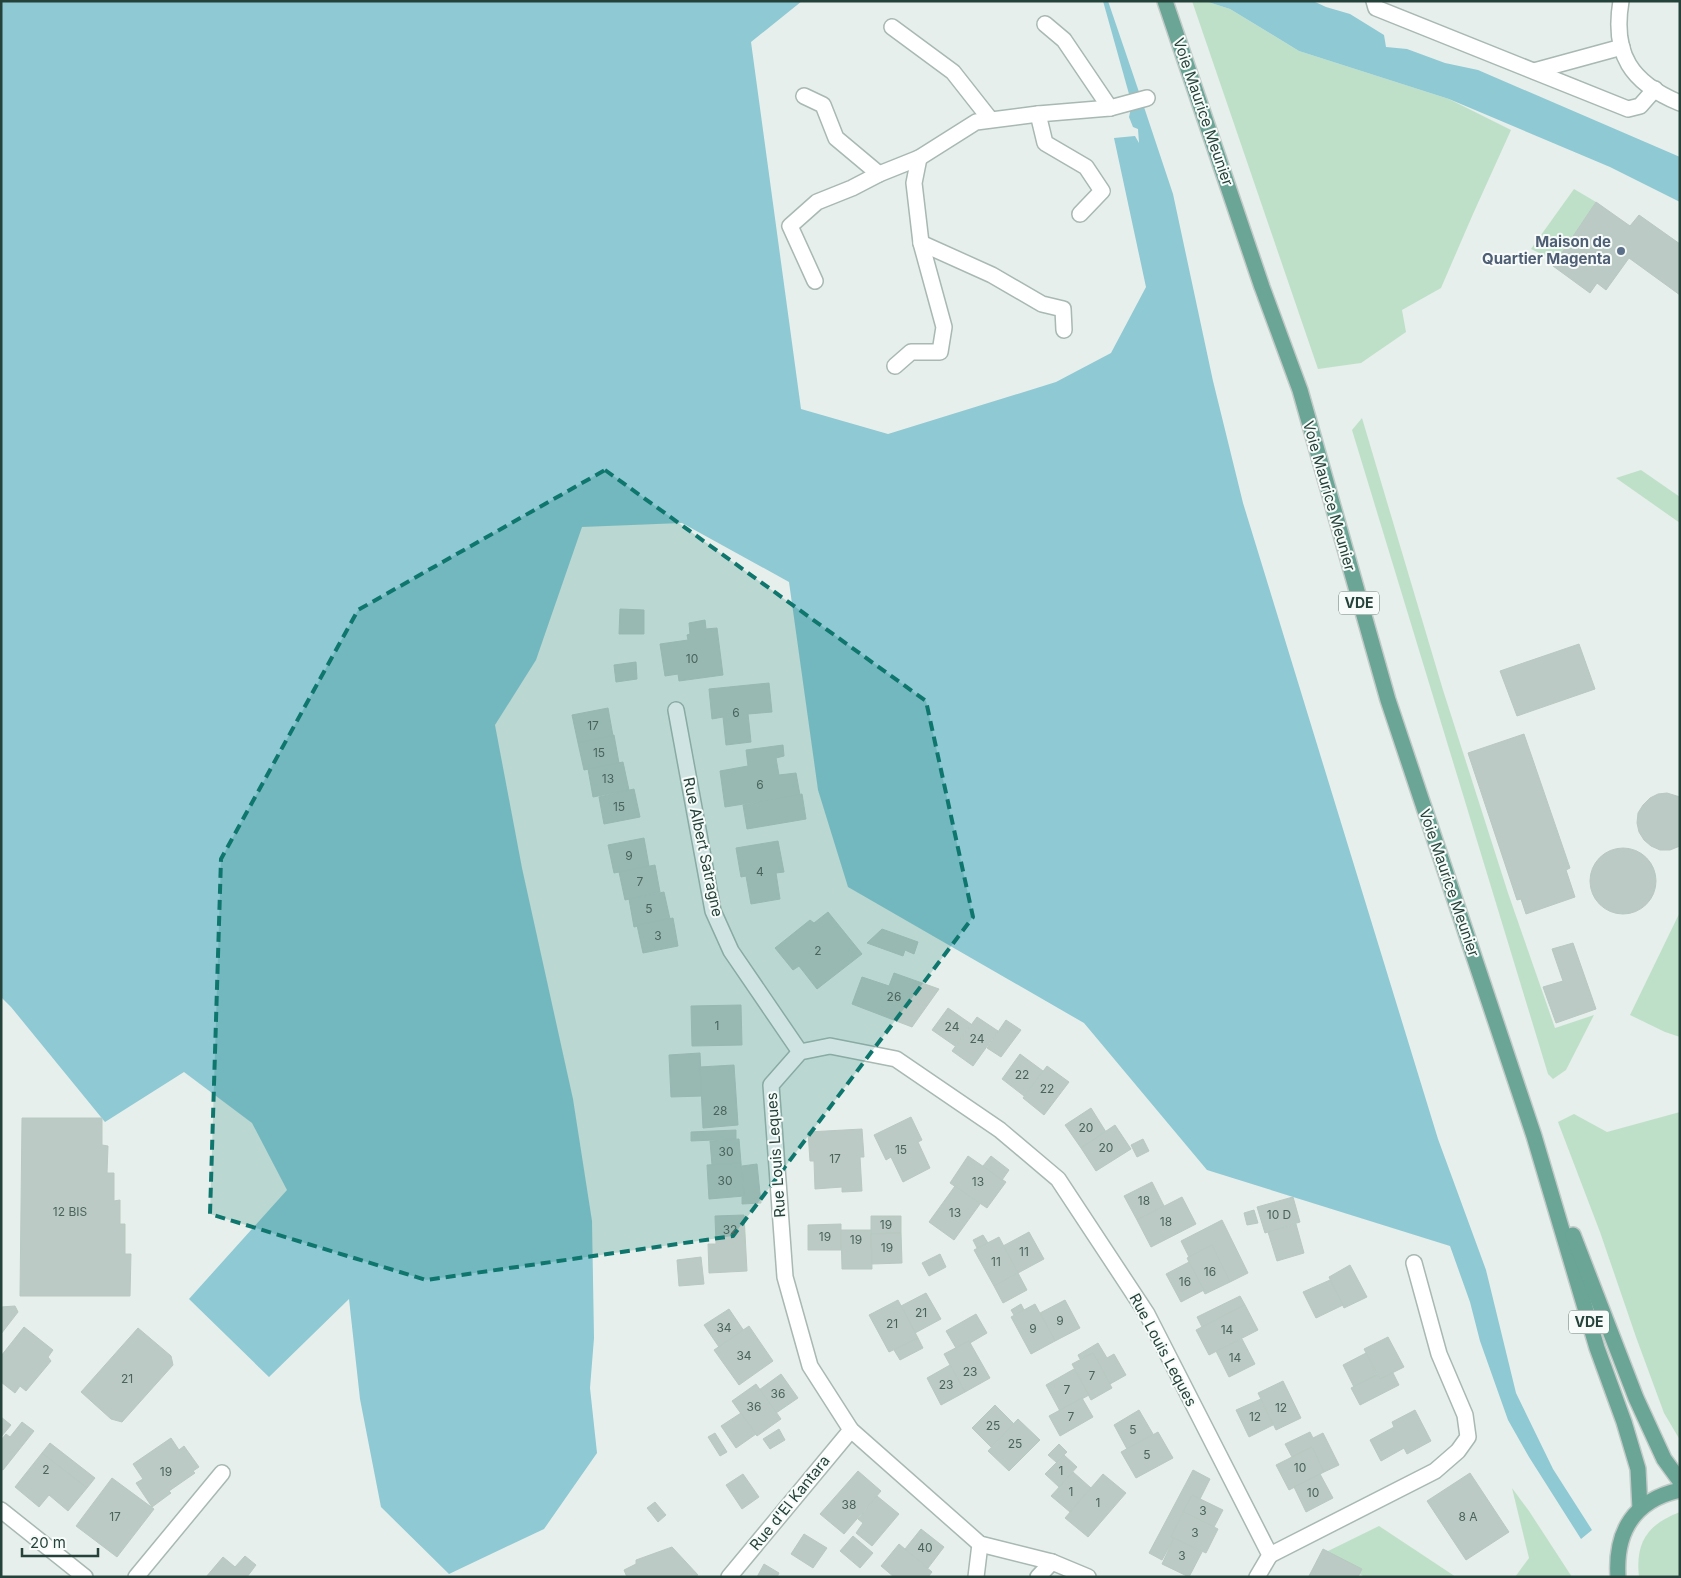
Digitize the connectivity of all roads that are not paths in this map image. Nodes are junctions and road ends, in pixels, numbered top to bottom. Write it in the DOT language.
graph roads {
  1 [pos="1165,1"];
  2 [pos="1374,1"];
  3 [pos="1621,1"];
  4 [pos="1045,24"];
  5 [pos="892,27"];
  6 [pos="1622,47"];
  7 [pos="1534,71"];
  8 [pos="1655,89"];
  9 [pos="804,96"];
  10 [pos="1147,98"];
  11 [pos="1680,103"];
  12 [pos="1110,108"];
  13 [pos="1038,114"];
  14 [pos="990,119"];
  15 [pos="919,158"];
  16 [pos="879,174"];
  17 [pos="1080,214"];
  18 [pos="921,243"];
  19 [pos="815,282"];
  20 [pos="1064,330"];
  21 [pos="895,366"];
  22 [pos="676,710"];
  23 [pos="800,1052"];
  24 [pos="1534,1136"];
  25 [pos="1414,1263"];
  26 [pos="851,1430"];
  27 [pos="222,1473"];
  28 [pos="1680,1481"];
  29 [pos="1680,1490"];
  30 [pos="1640,1509"];
  31 [pos="1,1510"];
  32 [pos="980,1544"];
  33 [pos="1270,1555"];
  34 [pos="1052,1562"];
  35 [pos="85,1577"];
  36 [pos="136,1577"];
  37 [pos="729,1577"];
  38 [pos="976,1577"];
  39 [pos="1038,1577"];
  40 [pos="1088,1577"];
  41 [pos="1257,1577"];
  42 [pos="1618,1577"];
  1 -- 24 [label="main road, Voie Maurice Meunier / VDE"];
  2 -- 7 [label="street"];
  3 -- 6 [label="street"];
  4 -- 12 [label="street"];
  5 -- 14 [label="street"];
  6 -- 7 [label="street"];
  6 -- 8 [label="street"];
  7 -- 8 [label="street"];
  8 -- 11 [label="street"];
  9 -- 16 [label="street"];
  10 -- 12 [label="street"];
  12 -- 13 [label="street"];
  13 -- 14 [label="street"];
  13 -- 17 [label="street"];
  14 -- 15 [label="street"];
  15 -- 16 [label="street"];
  15 -- 18 [label="street"];
  16 -- 19 [label="street"];
  18 -- 20 [label="street"];
  18 -- 21 [label="street"];
  22 -- 23 [label="street, Rue Albert Satragne"];
  23 -- 26 [label="street, Rue Louis Leques"];
  23 -- 33 [label="street, Rue Louis Leques"];
  24 -- 28 [label="main road, Voie Maurice Meunier / VDE"];
  24 -- 30 [label="main road, Voie Maurice Meunier / VDE"];
  25 -- 33 [label="street"];
  26 -- 32 [label="street, Rue Louis Leques"];
  26 -- 37 [label="street, Rue d'El Kantara"];
  27 -- 36 [label="street"];
  29 -- 30 [label="main road"];
  30 -- 42 [label="main road"];
  31 -- 35 [label="street"];
  32 -- 34 [label="street, Rue Louis Leques"];
  32 -- 38 [label="street"];
  33 -- 41 [label="street"];
  34 -- 39 [label="street"];
  34 -- 40 [label="street, Rue Louis Leques"];
}
